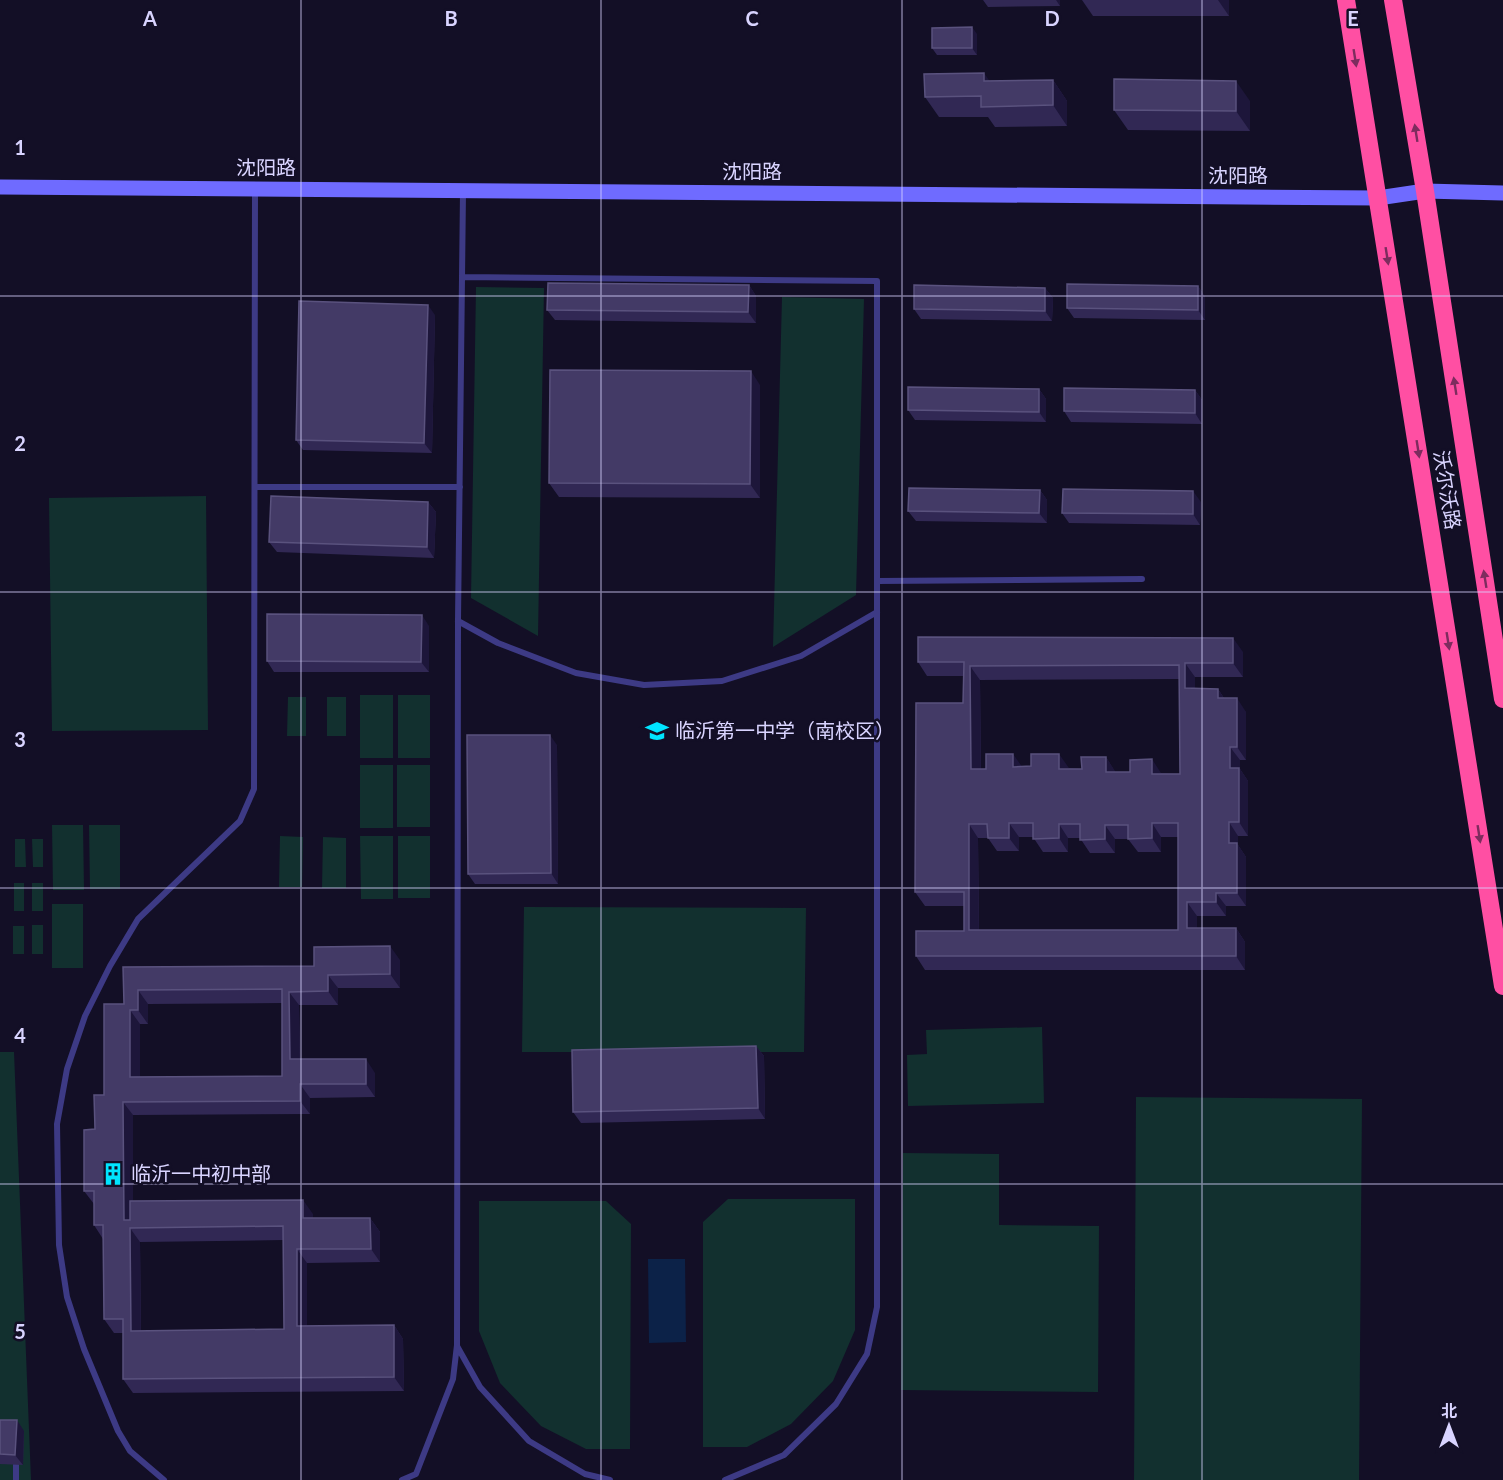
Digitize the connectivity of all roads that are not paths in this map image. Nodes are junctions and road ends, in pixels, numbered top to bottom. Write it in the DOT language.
graph roads {
  1 [pos="1346,0"];
  2 [pos="1394,0"];
  3 [pos="0,187"];
  4 [pos="255,189"];
  5 [pos="464,191"];
  6 [pos="1425,191"];
  7 [pos="1503,193"];
  8 [pos="1378,198"];
  9 [pos="463,277"];
  10 [pos="255,487"];
  11 [pos="460,487"];
  12 [pos="1142,579"];
  13 [pos="877,581"];
  14 [pos="877,612"];
  15 [pos="458,621"];
  16 [pos="1503,699"];
  17 [pos="1503,986"];
  18 [pos="457,1345"];
  19 [pos="16,1465"];
  20 [pos="16,1480"];
  21 [pos="164,1480"];
  22 [pos="402,1480"];
  23 [pos="610,1480"];
  24 [pos="725,1480"];
  1 -- 8 [label="highway, 沃尔沃路, one-way"];
  6 -- 2 [label="highway, 沃尔沃路, one-way"];
  3 -- 4 [label="street, 沈阳路"];
  4 -- 5 [label="street, 沈阳路"];
  4 -- 10 [label="lane"];
  5 -- 8 [label="street, 沈阳路"];
  5 -- 9 [label="lane"];
  6 -- 7 [label="street, 沈阳路"];
  6 -- 8 [label="street, 沈阳路"];
  16 -- 6 [label="highway, 沃尔沃路, one-way"];
  8 -- 17 [label="highway, 沃尔沃路, one-way"];
  9 -- 11 [label="lane"];
  9 -- 13 [label="lane"];
  10 -- 11 [label="lane"];
  10 -- 21 [label="lane"];
  11 -- 15 [label="lane"];
  12 -- 13 [label="lane"];
  13 -- 14 [label="lane"];
  14 -- 15 [label="lane"];
  14 -- 24 [label="lane"];
  15 -- 18 [label="lane"];
  18 -- 22 [label="lane"];
  18 -- 23 [label="lane"];
  19 -- 20 [label="lane"];
}
